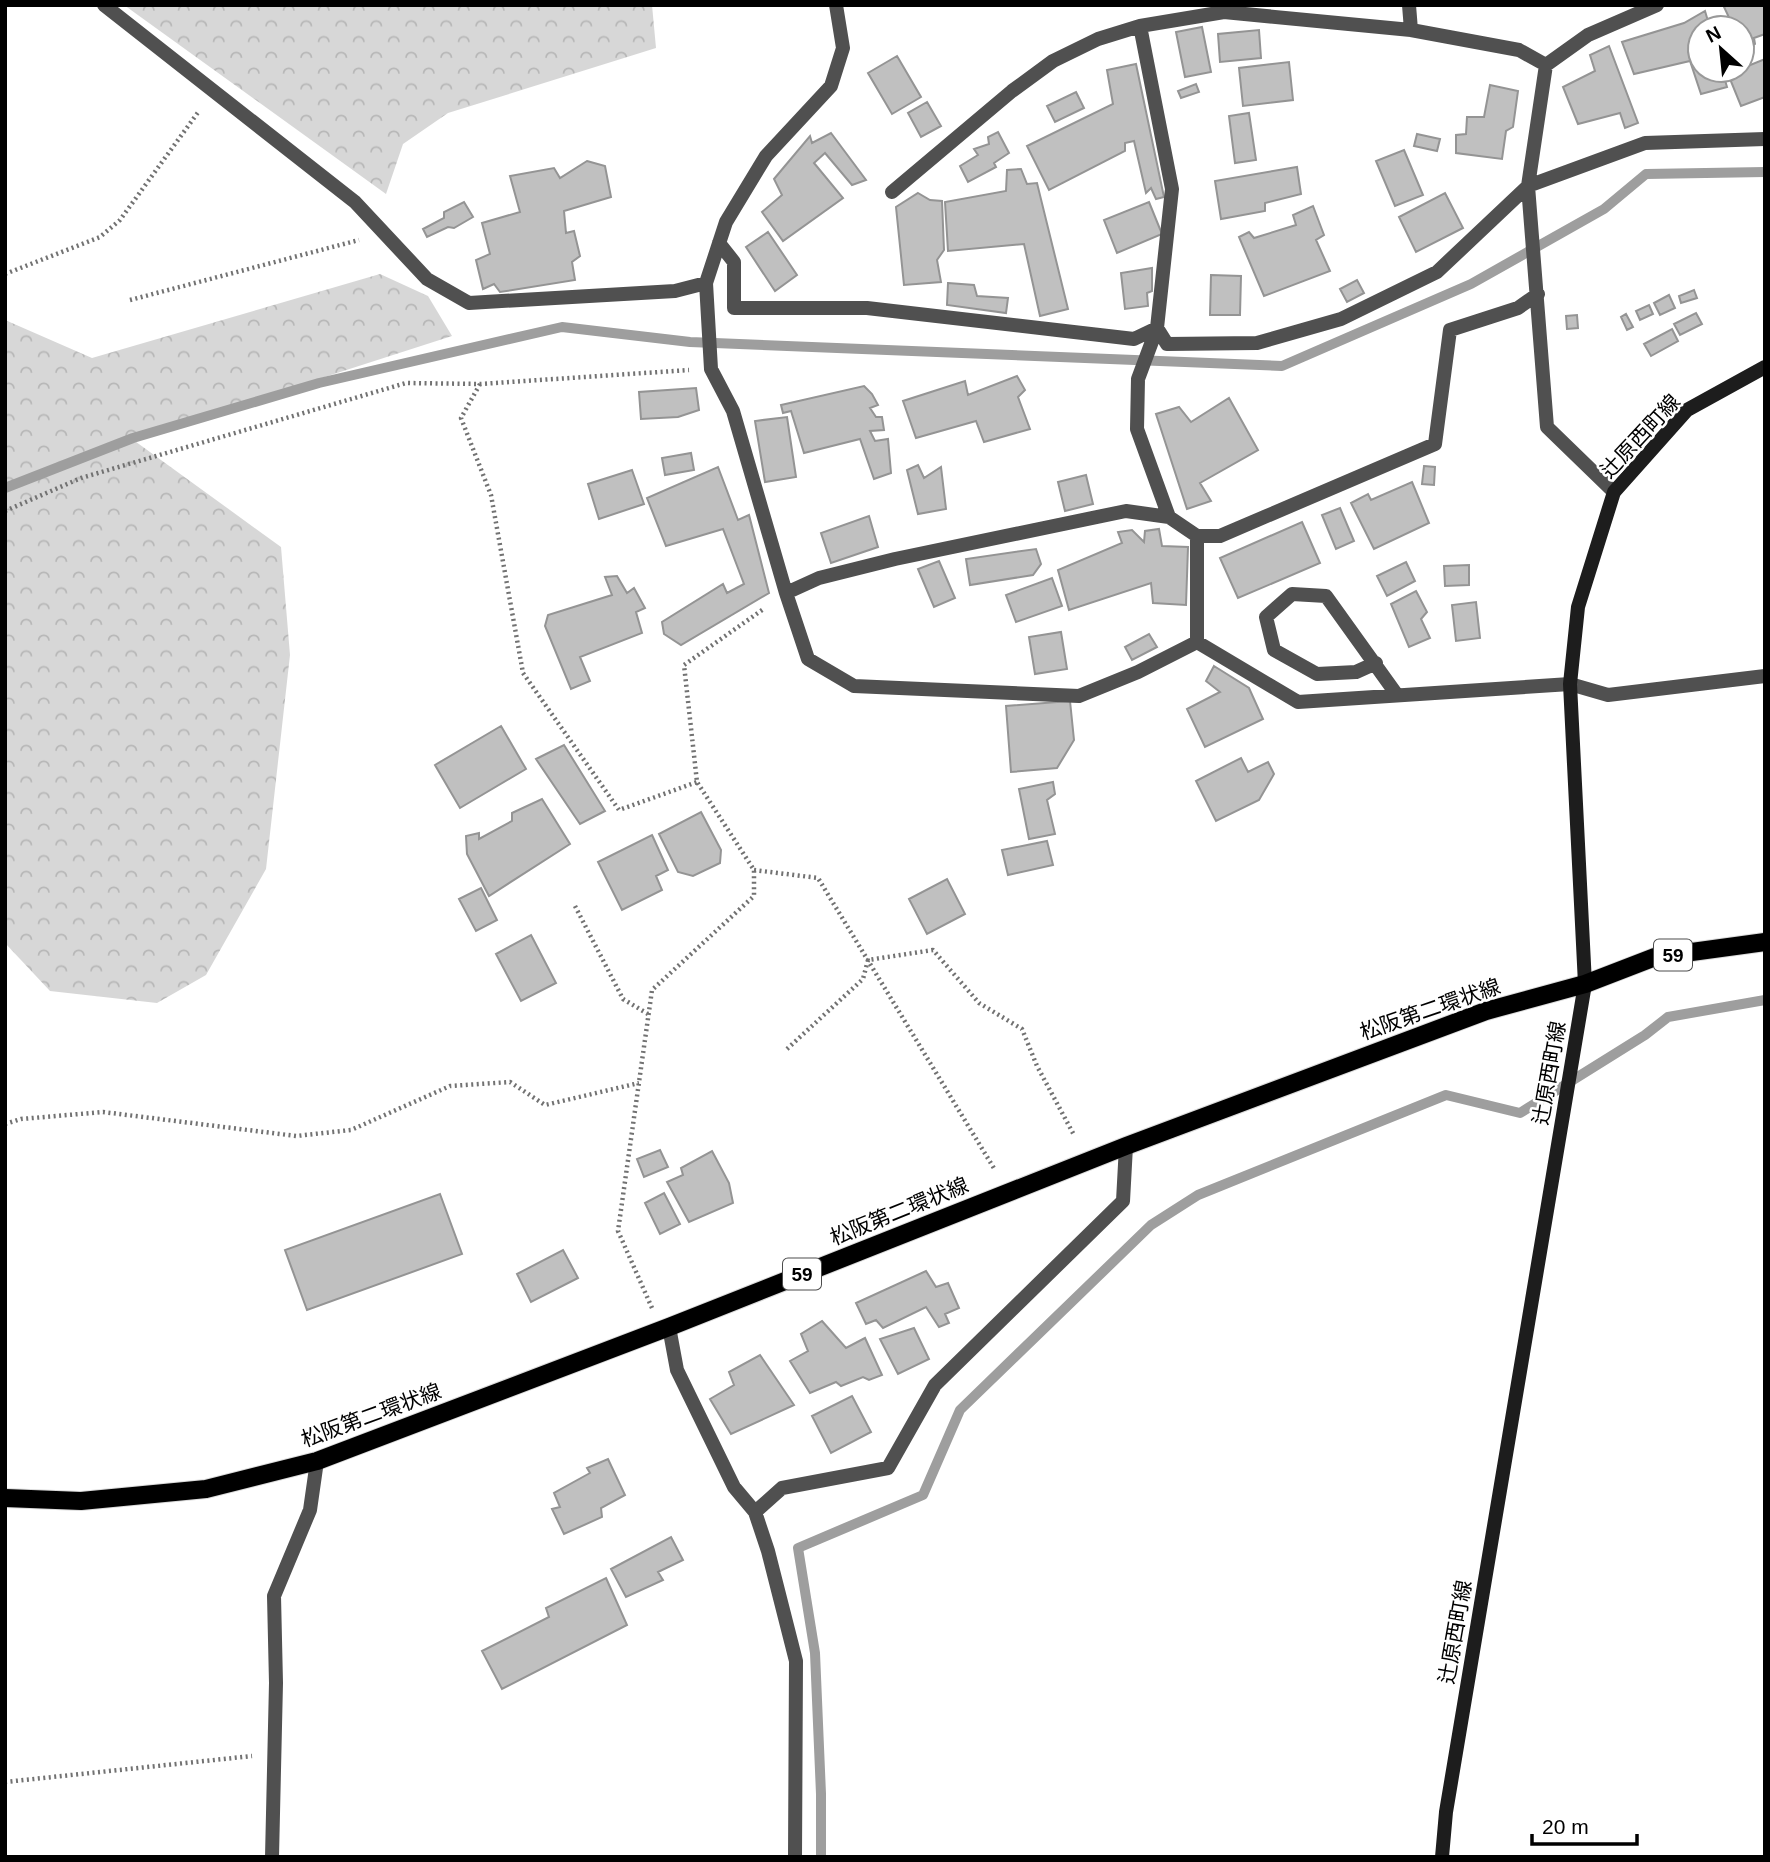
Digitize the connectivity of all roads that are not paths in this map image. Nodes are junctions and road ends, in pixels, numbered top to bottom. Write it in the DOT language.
graph roads {
  1 [pos="104,5"];
  2 [pos="836,5"];
  3 [pos="1409,5"];
  4 [pos="1657,5"];
  5 [pos="1140,26"];
  6 [pos="1411,30"];
  7 [pos="1546,65"];
  8 [pos="1765,139"];
  9 [pos="1528,186"];
  10 [pos="892,192"];
  11 [pos="719,243"];
  12 [pos="706,283"];
  13 [pos="1538,294"];
  14 [pos="1157,328"];
  15 [pos="1765,367"];
  16 [pos="1614,492"];
  17 [pos="1169,517"];
  18 [pos="1197,536"];
  19 [pos="786,593"];
  20 [pos="1197,642"];
  21 [pos="1376,663"];
  22 [pos="1765,676"];
  23 [pos="1570,684"];
  24 [pos="1397,695"];
  25 [pos="1765,942"];
  26 [pos="1585,984"];
  27 [pos="1126,1146"];
  28 [pos="669,1327"];
  29 [pos="317,1461"];
  30 [pos="5,1498"];
  31 [pos="755,1512"];
  32 [pos="272,1857"];
  33 [pos="795,1857"];
  34 [pos="1442,1857"];
  1 -- 12 [label="street"];
  2 -- 11 [label="street"];
  3 -- 6 [label="street"];
  4 -- 7 [label="street"];
  5 -- 6 [label="street"];
  5 -- 10 [label="street"];
  5 -- 14 [label="street"];
  6 -- 7 [label="street"];
  7 -- 9 [label="street"];
  8 -- 9 [label="street"];
  9 -- 13 [label="street"];
  9 -- 14 [label="street"];
  11 -- 12 [label="street"];
  11 -- 14 [label="street"];
  12 -- 19 [label="street"];
  13 -- 16 [label="street"];
  13 -- 18 [label="street"];
  14 -- 17 [label="street"];
  15 -- 16 [label="main road, 辻原西町線"];
  16 -- 23 [label="main road, 辻原西町線"];
  17 -- 18 [label="street"];
  17 -- 19 [label="street"];
  18 -- 20 [label="street"];
  19 -- 20 [label="street"];
  20 -- 24 [label="street"];
  21 -- 21 [label="street"];
  21 -- 24 [label="street"];
  22 -- 23 [label="street"];
  23 -- 24 [label="street"];
  23 -- 26 [label="main road, 辻原西町線"];
  25 -- 26 [label="main road, 松阪第二環状線 / 59"];
  26 -- 27 [label="main road, 松阪第二環状線 / 59"];
  26 -- 34 [label="main road, 辻原西町線"];
  27 -- 28 [label="main road, 松阪第二環状線 / 59"];
  27 -- 31 [label="street"];
  28 -- 29 [label="main road, 松阪第二環状線 / 59"];
  28 -- 31 [label="street"];
  29 -- 30 [label="main road, 松阪第二環状線 / 59"];
  29 -- 32 [label="street"];
  31 -- 33 [label="street"];
}
